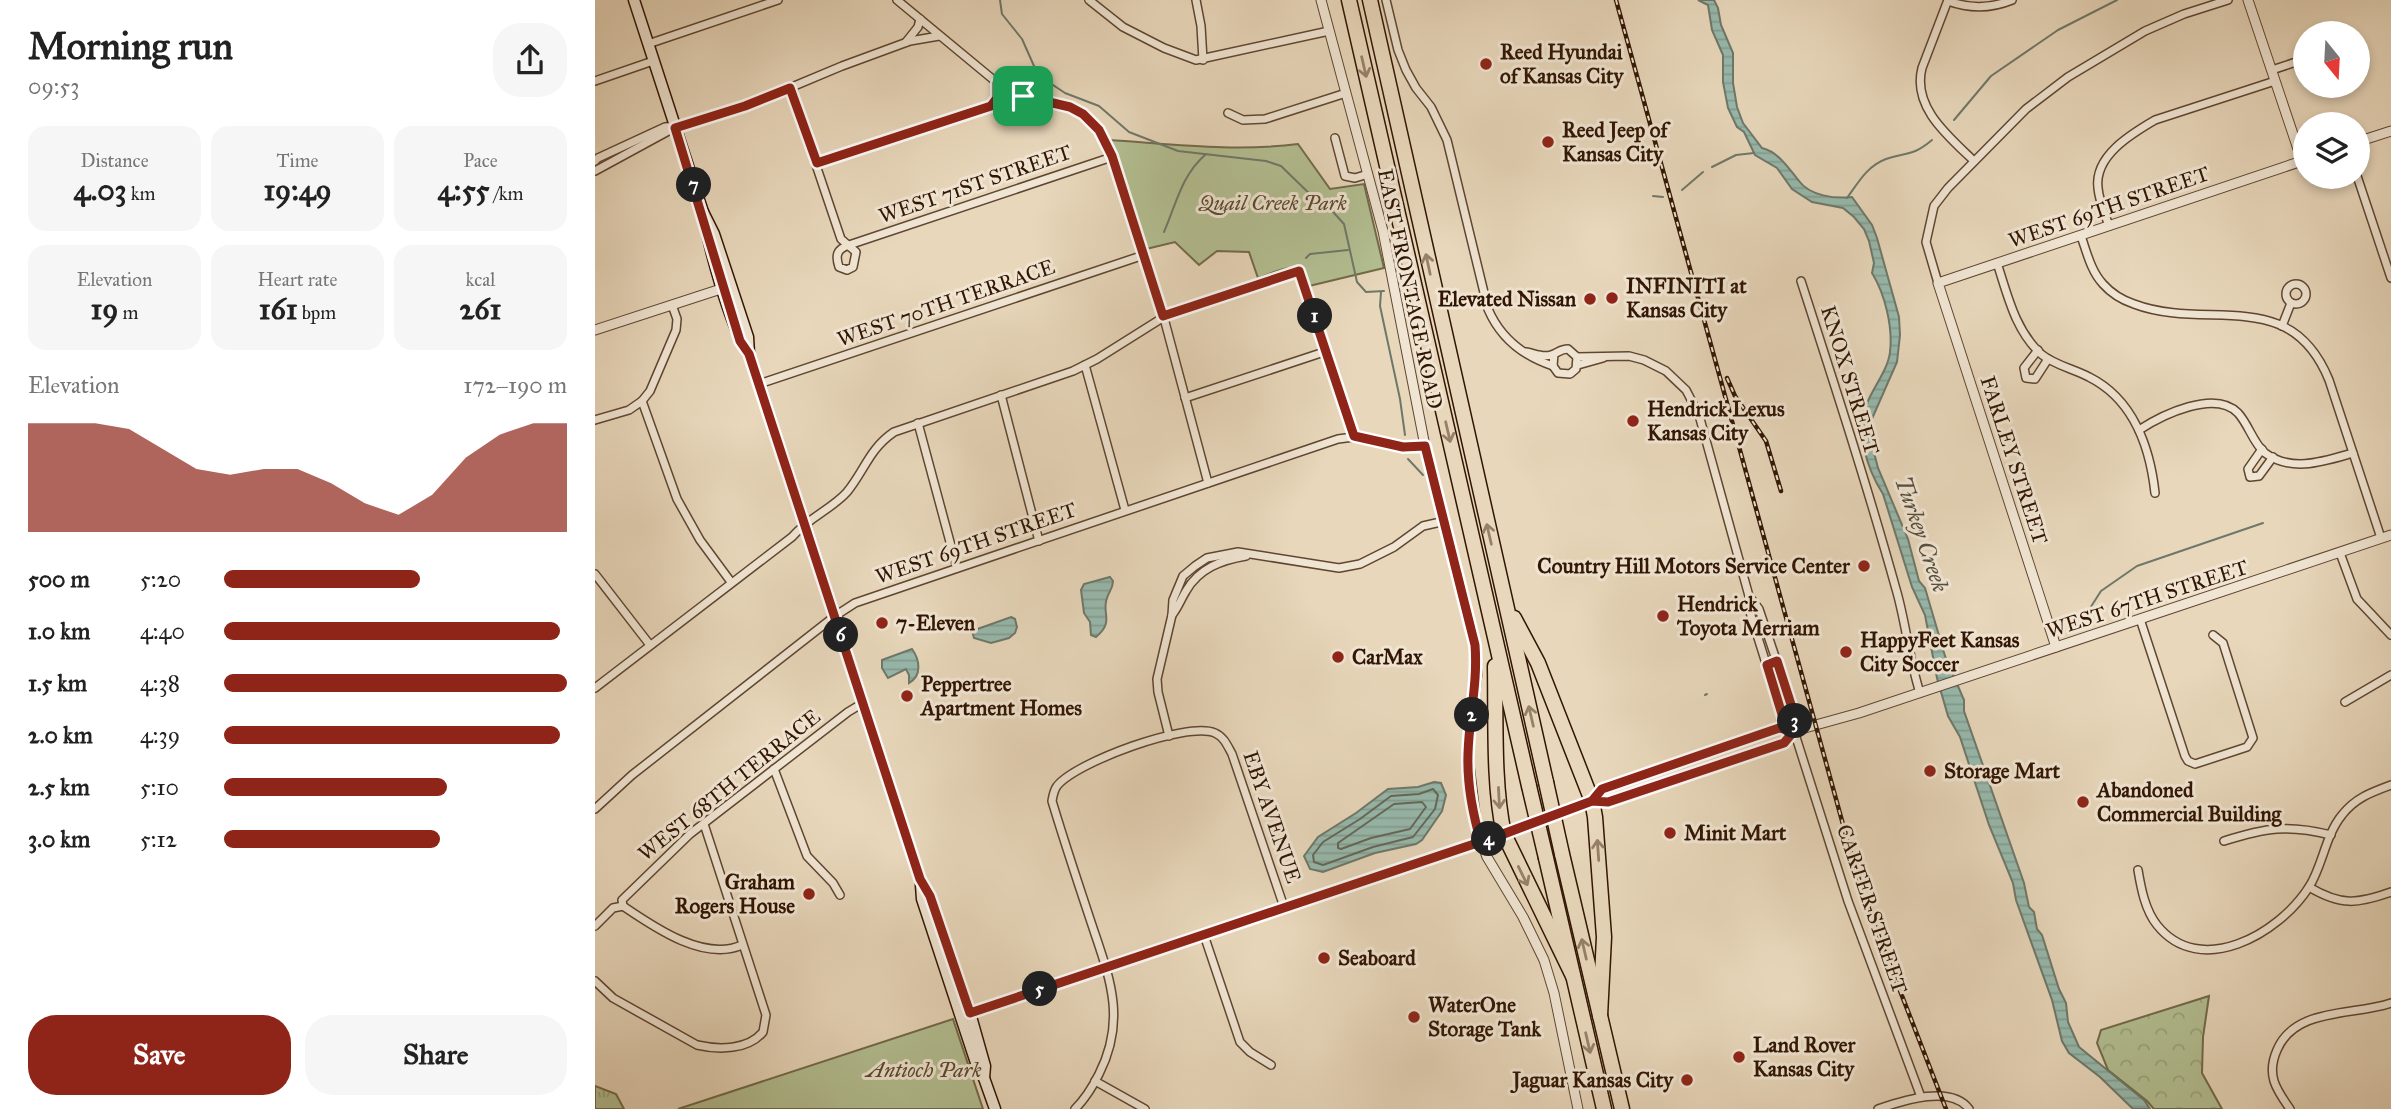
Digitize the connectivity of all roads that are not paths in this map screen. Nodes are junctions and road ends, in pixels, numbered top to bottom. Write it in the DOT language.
graph roads {
  1 [pos="633,0"];
  2 [pos="778,0"];
  3 [pos="897,0"];
  4 [pos="1089,0"];
  5 [pos="1196,0"];
  6 [pos="1321,0"];
  7 [pos="1349,0"];
  8 [pos="1370,0"];
  9 [pos="1386,0"];
  10 [pos="2012,0"];
  11 [pos="2228,0"];
  12 [pos="2248,0"];
  13 [pos="1948,1"];
  14 [pos="920,19"];
  15 [pos="1329,31"];
  16 [pos="939,36"];
  17 [pos="905,43"];
  18 [pos="648,44"];
  19 [pos="1203,60"];
  20 [pos="653,61"];
  21 [pos="2293,63"];
  22 [pos="2272,70"];
  23 [pos="2275,80"];
  24 [pos="595,81"];
  25 [pos="997,83"];
  26 [pos="790,88"];
  27 [pos="1346,93"];
  28 [pos="1023,96"];
  29 [pos="994,104"];
  30 [pos="1228,113"];
  31 [pos="675,128"];
  32 [pos="2293,131"];
  33 [pos="2391,131"];
  34 [pos="1335,138"];
  35 [pos="2370,138"];
  36 [pos="1112,156"];
  37 [pos="595,161"];
  38 [pos="1974,161"];
  39 [pos="817,163"];
  40 [pos="2293,163"];
  41 [pos="595,171"];
  42 [pos="1368,174"];
  43 [pos="2361,189"];
  44 [pos="2109,226"];
  45 [pos="2081,236"];
  46 [pos="1144,255"];
  47 [pos="1997,264"];
  48 [pos="2391,278"];
  49 [pos="1801,281"];
  50 [pos="1938,283"];
  51 [pos="727,287"];
  52 [pos="2291,303"];
  53 [pos="672,305"];
  54 [pos="1163,316"];
  55 [pos="2282,326"];
  56 [pos="595,330"];
  57 [pos="1327,351"];
  58 [pos="2038,351"];
  59 [pos="1525,352"];
  60 [pos="1554,354"];
  61 [pos="2048,359"];
  62 [pos="1577,361"];
  63 [pos="1085,365"];
  64 [pos="1553,366"];
  65 [pos="759,384"];
  66 [pos="1001,395"];
  67 [pos="1185,398"];
  68 [pos="642,401"];
  69 [pos="595,420"];
  70 [pos="918,423"];
  71 [pos="2140,430"];
  72 [pos="1354,436"];
  73 [pos="1425,446"];
  74 [pos="2262,449"];
  75 [pos="2353,453"];
  76 [pos="2273,457"];
  77 [pos="1208,483"];
  78 [pos="2155,493"];
  79 [pos="1125,510"];
  80 [pos="1444,521"];
  81 [pos="804,522"];
  82 [pos="2386,537"];
  83 [pos="1039,541"];
  84 [pos="2340,553"];
  85 [pos="957,568"];
  86 [pos="595,573"];
  87 [pos="731,582"];
  88 [pos="1749,596"];
  89 [pos="1504,601"];
  90 [pos="835,616"];
  91 [pos="2140,619"];
  92 [pos="2213,635"];
  93 [pos="2391,635"];
  94 [pos="1495,637"];
  95 [pos="650,645"];
  96 [pos="2056,647"];
  97 [pos="1777,661"];
  98 [pos="1767,665"];
  99 [pos="2391,675"];
  100 [pos="595,688"];
  101 [pos="1920,693"];
  102 [pos="2345,702"];
  103 [pos="863,703"];
  104 [pos="1794,731"];
  105 [pos="1169,736"];
  106 [pos="1664,767"];
  107 [pos="774,769"];
  108 [pos="1669,782"];
  109 [pos="2391,785"];
  110 [pos="1592,801"];
  111 [pos="595,809"];
  112 [pos="703,824"];
  113 [pos="1504,834"];
  114 [pos="2330,835"];
  115 [pos="2224,841"];
  116 [pos="1481,842"];
  117 [pos="2138,870"];
  118 [pos="2309,887"];
  119 [pos="2391,892"];
  120 [pos="840,895"];
  121 [pos="623,906"];
  122 [pos="1284,907"];
  123 [pos="595,926"];
  124 [pos="1203,935"];
  125 [pos="742,945"];
  126 [pos="1106,967"];
  127 [pos="1573,976"];
  128 [pos="595,981"];
  129 [pos="2391,1003"];
  130 [pos="965,1015"];
  131 [pos="1599,1016"];
  132 [pos="1271,1065"];
  133 [pos="1095,1081"];
  134 [pos="1921,1097"];
  135 [pos="995,1109"];
  136 [pos="1075,1109"];
  137 [pos="1145,1109"];
  138 [pos="1578,1109"];
  139 [pos="1604,1109"];
  140 [pos="1622,1109"];
  141 [pos="1878,1109"];
  142 [pos="1969,1109"];
  143 [pos="2290,1109"];
  1 -- 18 [label="main road"];
  2 -- 18 [label="street"];
  3 -- 14 [label="street"];
  4 -- 19 [label="street"];
  5 -- 19 [label="street"];
  6 -- 15 [label="street, EAST FRONTAGE ROAD"];
  7 -- 94 [label="highway, one-way"];
  89 -- 8 [label="highway, one-way"];
  9 -- 59 [label="street"];
  10 -- 13 [label="street"];
  11 -- 38 [label="street"];
  12 -- 22 [label="street"];
  13 -- 38 [label="street"];
  14 -- 16 [label="street"];
  14 -- 17 [label="street"];
  15 -- 19 [label="street"];
  15 -- 27 [label="street, EAST FRONTAGE ROAD"];
  16 -- 17 [label="street"];
  16 -- 25 [label="street"];
  17 -- 26 [label="street"];
  18 -- 20 [label="main road"];
  20 -- 24 [label="street"];
  20 -- 31 [label="main road"];
  21 -- 22 [label="street"];
  22 -- 23 [label="street"];
  23 -- 32 [label="street"];
  23 -- 44 [label="street"];
  25 -- 28 [label="street"];
  25 -- 29 [label="street"];
  26 -- 31 [label="street"];
  26 -- 39 [label="street"];
  27 -- 30 [label="street"];
  27 -- 42 [label="street, EAST FRONTAGE ROAD"];
  28 -- 29 [label="street"];
  28 -- 36 [label="street"];
  29 -- 39 [label="street"];
  31 -- 37 [label="street"];
  31 -- 41 [label="street"];
  31 -- 51 [label="main road"];
  33 -- 35 [label="street"];
  34 -- 42 [label="street"];
  36 -- 39 [label="street, WEST 71ST STREET"];
  36 -- 46 [label="street"];
  38 -- 50 [label="street"];
  40 -- 44 [label="street, WEST 69TH STREET"];
  42 -- 73 [label="street, EAST FRONTAGE ROAD"];
  43 -- 48 [label="street"];
  44 -- 45 [label="street, WEST 69TH STREET"];
  45 -- 47 [label="street, WEST 69TH STREET"];
  45 -- 55 [label="street"];
  46 -- 54 [label="street"];
  46 -- 65 [label="street, WEST 70TH TERRACE"];
  47 -- 50 [label="street, WEST 69TH STREET"];
  47 -- 58 [label="street"];
  49 -- 101 [label="street, KNOX STREET"];
  50 -- 96 [label="street, FARLEY STREET"];
  51 -- 53 [label="street"];
  51 -- 65 [label="main road"];
  52 -- 55 [label="street"];
  53 -- 56 [label="street"];
  53 -- 68 [label="street"];
  54 -- 57 [label="street"];
  54 -- 63 [label="street"];
  54 -- 67 [label="street"];
  55 -- 75 [label="street"];
  57 -- 67 [label="street"];
  57 -- 72 [label="street"];
  58 -- 61 [label="street"];
  58 -- 61 [label="street"];
  59 -- 60 [label="street"];
  59 -- 64 [label="street"];
  60 -- 62 [label="street"];
  60 -- 64 [label="street"];
  61 -- 71 [label="street"];
  62 -- 64 [label="street"];
  62 -- 88 [label="street"];
  63 -- 66 [label="street"];
  63 -- 79 [label="street"];
  65 -- 81 [label="main road"];
  66 -- 70 [label="street"];
  66 -- 83 [label="street"];
  67 -- 77 [label="street"];
  68 -- 69 [label="street"];
  68 -- 87 [label="street"];
  70 -- 81 [label="street"];
  70 -- 85 [label="street"];
  71 -- 74 [label="street"];
  71 -- 78 [label="street"];
  72 -- 73 [label="street, WEST 69TH STREET"];
  72 -- 77 [label="street, WEST 69TH STREET"];
  73 -- 80 [label="street, EAST FRONTAGE ROAD"];
  74 -- 76 [label="street"];
  74 -- 76 [label="street"];
  75 -- 76 [label="street"];
  75 -- 82 [label="street"];
  77 -- 79 [label="street, WEST 69TH STREET"];
  79 -- 83 [label="street, WEST 69TH STREET"];
  80 -- 105 [label="street"];
  80 -- 116 [label="street, EAST FRONTAGE ROAD"];
  81 -- 87 [label="street"];
  81 -- 90 [label="main road"];
  82 -- 84 [label="street, WEST 67TH STREET"];
  83 -- 85 [label="street, WEST 69TH STREET"];
  84 -- 91 [label="street, WEST 67TH STREET"];
  84 -- 93 [label="street"];
  85 -- 90 [label="street, WEST 69TH STREET"];
  86 -- 95 [label="street"];
  87 -- 95 [label="street"];
  88 -- 97 [label="street"];
  88 -- 98 [label="street"];
  89 -- 110 [label="highway"];
  131 -- 89 [label="highway, one-way, bridge"];
  90 -- 103 [label="main road"];
  90 -- 111 [label="street, WEST 69TH STREET"];
  91 -- 92 [label="street"];
  91 -- 96 [label="street, WEST 67TH STREET"];
  94 -- 113 [label="highway, one-way"];
  94 -- 127 [label="highway, bridge"];
  95 -- 100 [label="street"];
  96 -- 101 [label="street, WEST 67TH STREET"];
  97 -- 98 [label="street"];
  97 -- 104 [label="street"];
  98 -- 104 [label="street"];
  99 -- 102 [label="street"];
  101 -- 104 [label="street, WEST 67TH STREET"];
  103 -- 107 [label="street, WEST 68TH TERRACE"];
  103 -- 130 [label="main road"];
  104 -- 106 [label="street, WEST 67TH STREET"];
  104 -- 108 [label="street, WEST 67TH STREET"];
  104 -- 134 [label="street, CARTER STREET"];
  105 -- 122 [label="street, EBY AVENUE"];
  105 -- 126 [label="street"];
  106 -- 108 [label="street"];
  106 -- 110 [label="street, WEST 67TH STREET"];
  107 -- 112 [label="street, WEST 68TH TERRACE"];
  107 -- 120 [label="street"];
  108 -- 110 [label="street, WEST 67TH STREET"];
  109 -- 114 [label="street"];
  110 -- 113 [label="street, WEST 67TH STREET"];
  131 -- 110 [label="highway, one-way"];
  112 -- 121 [label="street, WEST 68TH TERRACE"];
  112 -- 125 [label="street"];
  113 -- 116 [label="street, WEST 67TH STREET"];
  113 -- 127 [label="highway, one-way"];
  114 -- 115 [label="street"];
  114 -- 118 [label="street"];
  116 -- 122 [label="street, WEST 67TH STREET"];
  116 -- 138 [label="street, EAST FRONTAGE ROAD"];
  117 -- 118 [label="street"];
  118 -- 119 [label="street"];
  121 -- 123 [label="street, WEST 68TH TERRACE"];
  121 -- 125 [label="street"];
  122 -- 124 [label="street, WEST 67TH STREET"];
  124 -- 126 [label="street, WEST 67TH STREET"];
  124 -- 132 [label="street"];
  125 -- 128 [label="street"];
  126 -- 130 [label="street, WEST 67TH STREET"];
  126 -- 133 [label="street"];
  127 -- 139 [label="highway, one-way"];
  129 -- 143 [label="street"];
  130 -- 135 [label="main road"];
  131 -- 140 [label="highway"];
  133 -- 136 [label="street"];
  133 -- 137 [label="street"];
  134 -- 141 [label="street"];
  134 -- 142 [label="street"];
}
